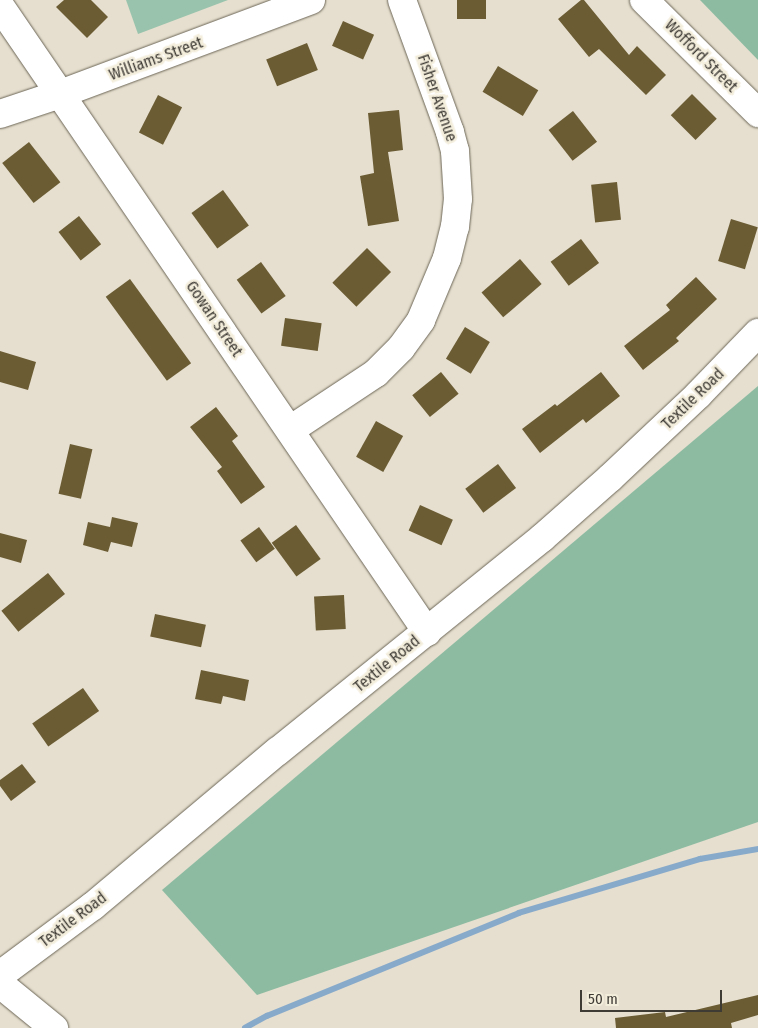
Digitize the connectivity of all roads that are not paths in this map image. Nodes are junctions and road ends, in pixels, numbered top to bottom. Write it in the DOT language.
graph roads {
  1 [pos="311,0"];
  2 [pos="402,0"];
  3 [pos="644,0"];
  4 [pos="0,6"];
  5 [pos="60,94"];
  6 [pos="758,113"];
  7 [pos="0,114"];
  8 [pos="758,333"];
  9 [pos="290,430"];
  10 [pos="427,632"];
  11 [pos="0,975"];
  12 [pos="0,984"];
  13 [pos="54,1028"];
  1 -- 5 [label="street, Williams Street"];
  2 -- 9 [label="street, Fisher Avenue"];
  3 -- 6 [label="street, Wofford Street"];
  4 -- 5 [label="street, Gowan Street"];
  5 -- 7 [label="street, Williams Street"];
  5 -- 9 [label="street, Gowan Street"];
  8 -- 10 [label="street, Textile Road"];
  9 -- 10 [label="street, Gowan Street"];
  10 -- 11 [label="street, Textile Road"];
  12 -- 13 [label="street"];
}
